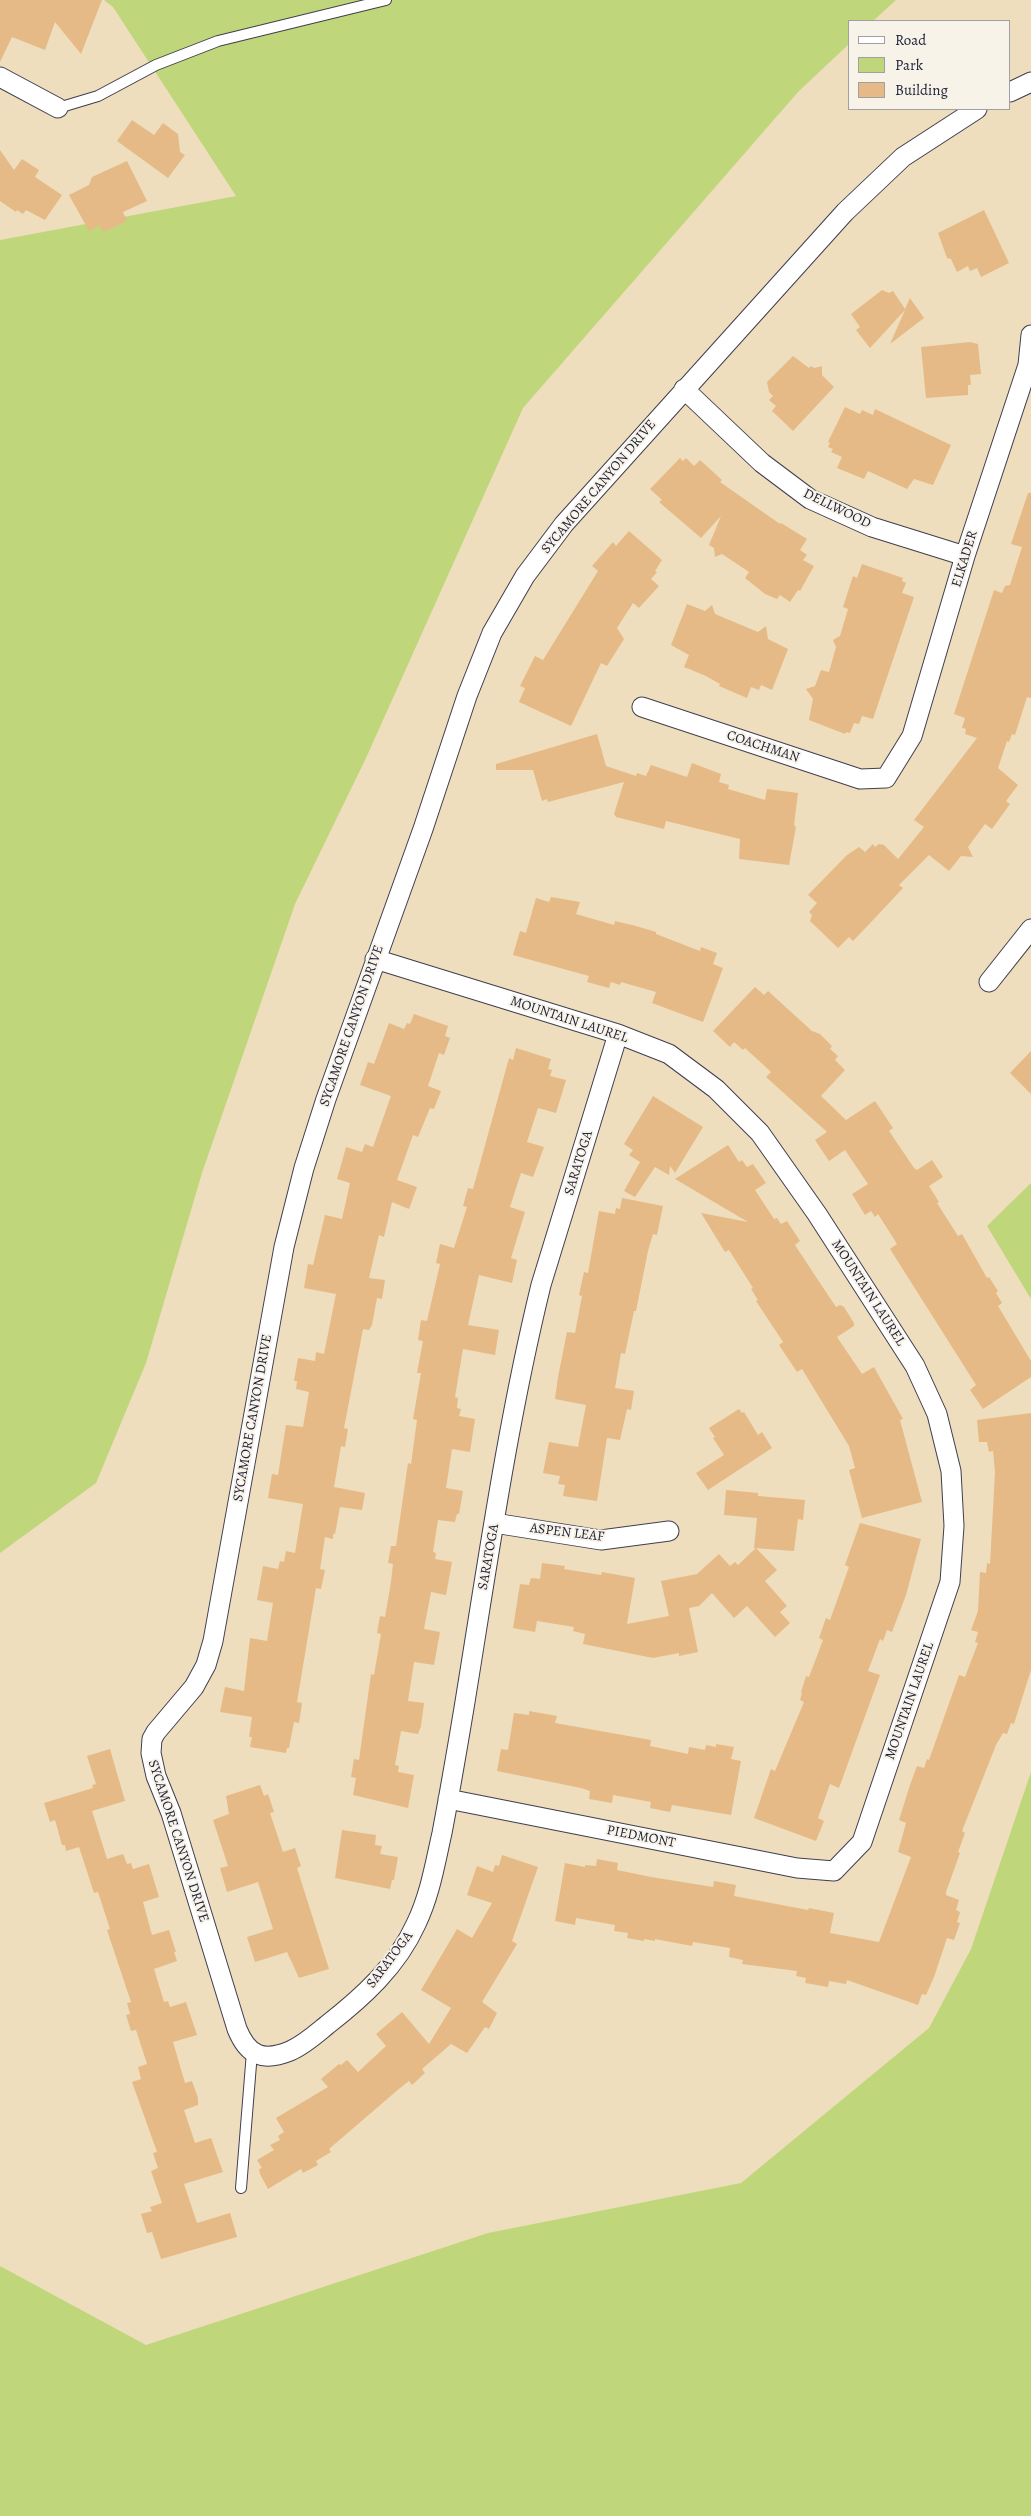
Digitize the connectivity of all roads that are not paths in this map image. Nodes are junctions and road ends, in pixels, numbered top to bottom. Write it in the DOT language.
graph roads {
  1 [pos="386,0"];
  2 [pos="0,77"];
  3 [pos="1031,82"];
  4 [pos="1011,92"];
  5 [pos="58,108"];
  6 [pos="975,110"];
  7 [pos="1031,335"];
  8 [pos="684,389"];
  9 [pos="965,556"];
  10 [pos="642,707"];
  11 [pos="886,778"];
  12 [pos="1031,929"];
  13 [pos="375,959"];
  14 [pos="989,982"];
  15 [pos="618,1034"];
  16 [pos="494,1523"];
  17 [pos="669,1531"];
  18 [pos="448,1799"];
  19 [pos="834,1871"];
  20 [pos="252,2052"];
  21 [pos="240,2188"];
  1 -- 5 [label="lane"];
  2 -- 5 [label="street"];
  3 -- 4 [label="street"];
  6 -- 8 [label="street, SYCAMORE CANYON DRIVE"];
  7 -- 9 [label="street, ELKADER"];
  8 -- 9 [label="street, DELLWOOD"];
  8 -- 13 [label="street, SYCAMORE CANYON DRIVE"];
  9 -- 11 [label="street, ELKADER"];
  10 -- 11 [label="street, COACHMAN"];
  12 -- 14 [label="street"];
  13 -- 15 [label="street, MOUNTAIN LAUREL"];
  13 -- 20 [label="street, SYCAMORE CANYON DRIVE"];
  15 -- 16 [label="street, SARATOGA"];
  15 -- 19 [label="street, MOUNTAIN LAUREL"];
  16 -- 17 [label="street, ASPEN LEAF"];
  16 -- 18 [label="street, SARATOGA"];
  18 -- 19 [label="street, PIEDMONT"];
  18 -- 20 [label="street, SARATOGA"];
  20 -- 21 [label="lane"];
}
